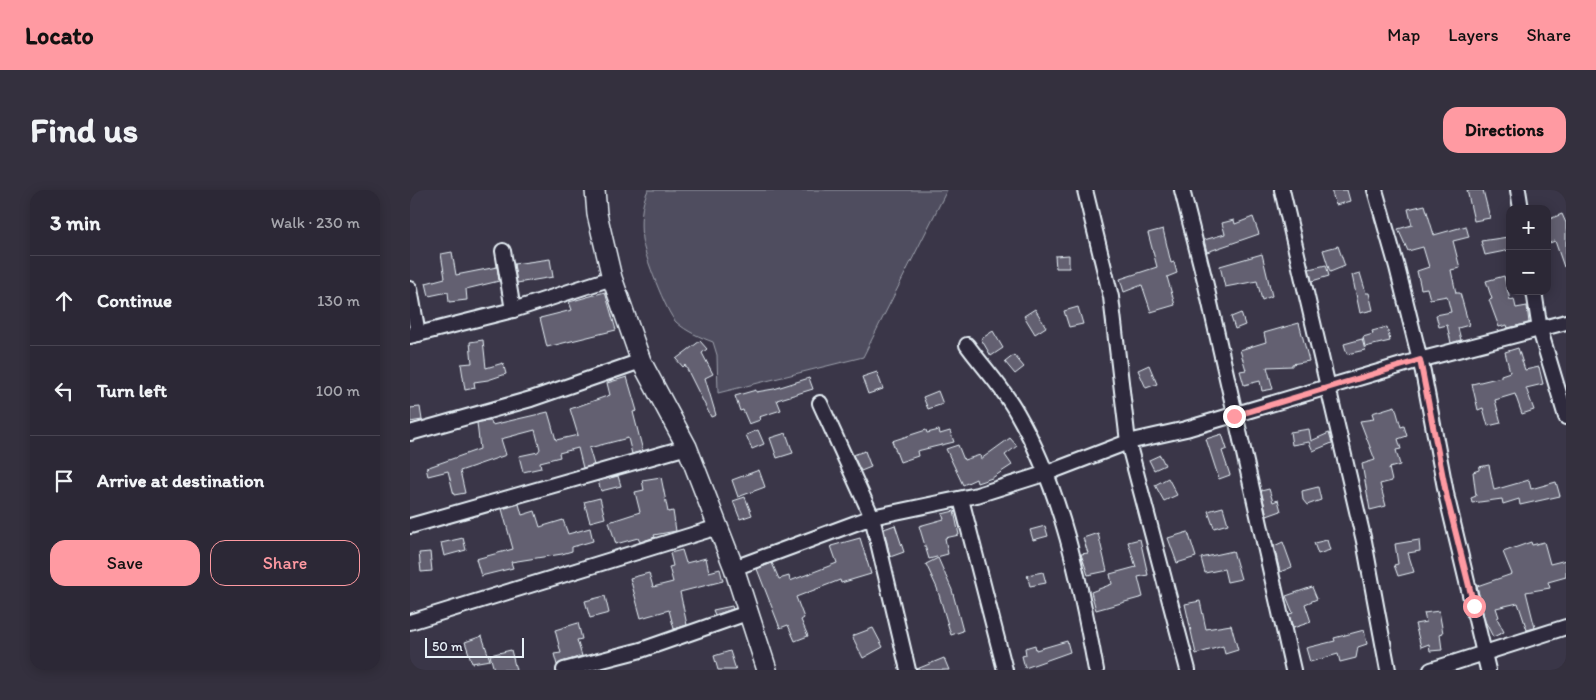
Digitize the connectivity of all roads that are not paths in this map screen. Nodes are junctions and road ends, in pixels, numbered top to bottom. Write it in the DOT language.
graph roads {
  1 [pos="595,190"];
  2 [pos="1085,190"];
  3 [pos="1182,190"];
  4 [pos="1282,190"];
  5 [pos="1375,190"];
  6 [pos="1518,190"];
  7 [pos="1520,205"];
  8 [pos="503,251"];
  9 [pos="612,278"];
  10 [pos="410,288"];
  11 [pos="1535,295"];
  12 [pos="513,310"];
  13 [pos="1566,322"];
  14 [pos="1540,330"];
  15 [pos="414,335"];
  16 [pos="967,346"];
  17 [pos="1420,360"];
  18 [pos="641,361"];
  19 [pos="1327,389"];
  20 [pos="820,403"];
  21 [pos="1234,416"];
  22 [pos="1566,417"];
  23 [pos="410,433"];
  24 [pos="1128,442"];
  25 [pos="687,447"];
  26 [pos="1047,473"];
  27 [pos="961,499"];
  28 [pos="872,517"];
  29 [pos="410,526"];
  30 [pos="718,527"];
  31 [pos="734,568"];
  32 [pos="750,612"];
  33 [pos="410,622"];
  34 [pos="1566,627"];
  35 [pos="1485,653"];
  36 [pos="579,668"];
  37 [pos="564,670"];
  38 [pos="767,670"];
  39 [pos="908,670"];
  40 [pos="1006,670"];
  41 [pos="1096,670"];
  42 [pos="1188,670"];
  43 [pos="1293,670"];
  44 [pos="1388,670"];
  45 [pos="1431,670"];
  46 [pos="1488,670"];
  1 -- 9 [label="street"];
  2 -- 24 [label="street"];
  3 -- 21 [label="street"];
  4 -- 19 [label="street"];
  5 -- 17 [label="street"];
  6 -- 7 [label="street"];
  8 -- 12 [label="street"];
  9 -- 12 [label="street"];
  9 -- 18 [label="street"];
  10 -- 15 [label="street"];
  11 -- 14 [label="street"];
  12 -- 15 [label="street"];
  13 -- 14 [label="street"];
  14 -- 17 [label="street"];
  14 -- 22 [label="street"];
  16 -- 26 [label="street"];
  17 -- 19 [label="street"];
  17 -- 35 [label="street"];
  18 -- 23 [label="street"];
  18 -- 25 [label="street"];
  19 -- 21 [label="street"];
  19 -- 44 [label="street"];
  20 -- 28 [label="street"];
  21 -- 24 [label="street"];
  21 -- 43 [label="street"];
  24 -- 26 [label="street"];
  24 -- 42 [label="street"];
  25 -- 29 [label="street"];
  25 -- 30 [label="street"];
  26 -- 27 [label="street"];
  26 -- 41 [label="street"];
  27 -- 28 [label="street"];
  27 -- 40 [label="street"];
  28 -- 31 [label="street"];
  28 -- 39 [label="street"];
  30 -- 31 [label="street"];
  30 -- 33 [label="street"];
  31 -- 32 [label="street"];
  32 -- 36 [label="street"];
  32 -- 38 [label="street"];
  34 -- 35 [label="street"];
  35 -- 45 [label="street"];
  35 -- 46 [label="street"];
  36 -- 37 [label="street"];
}
